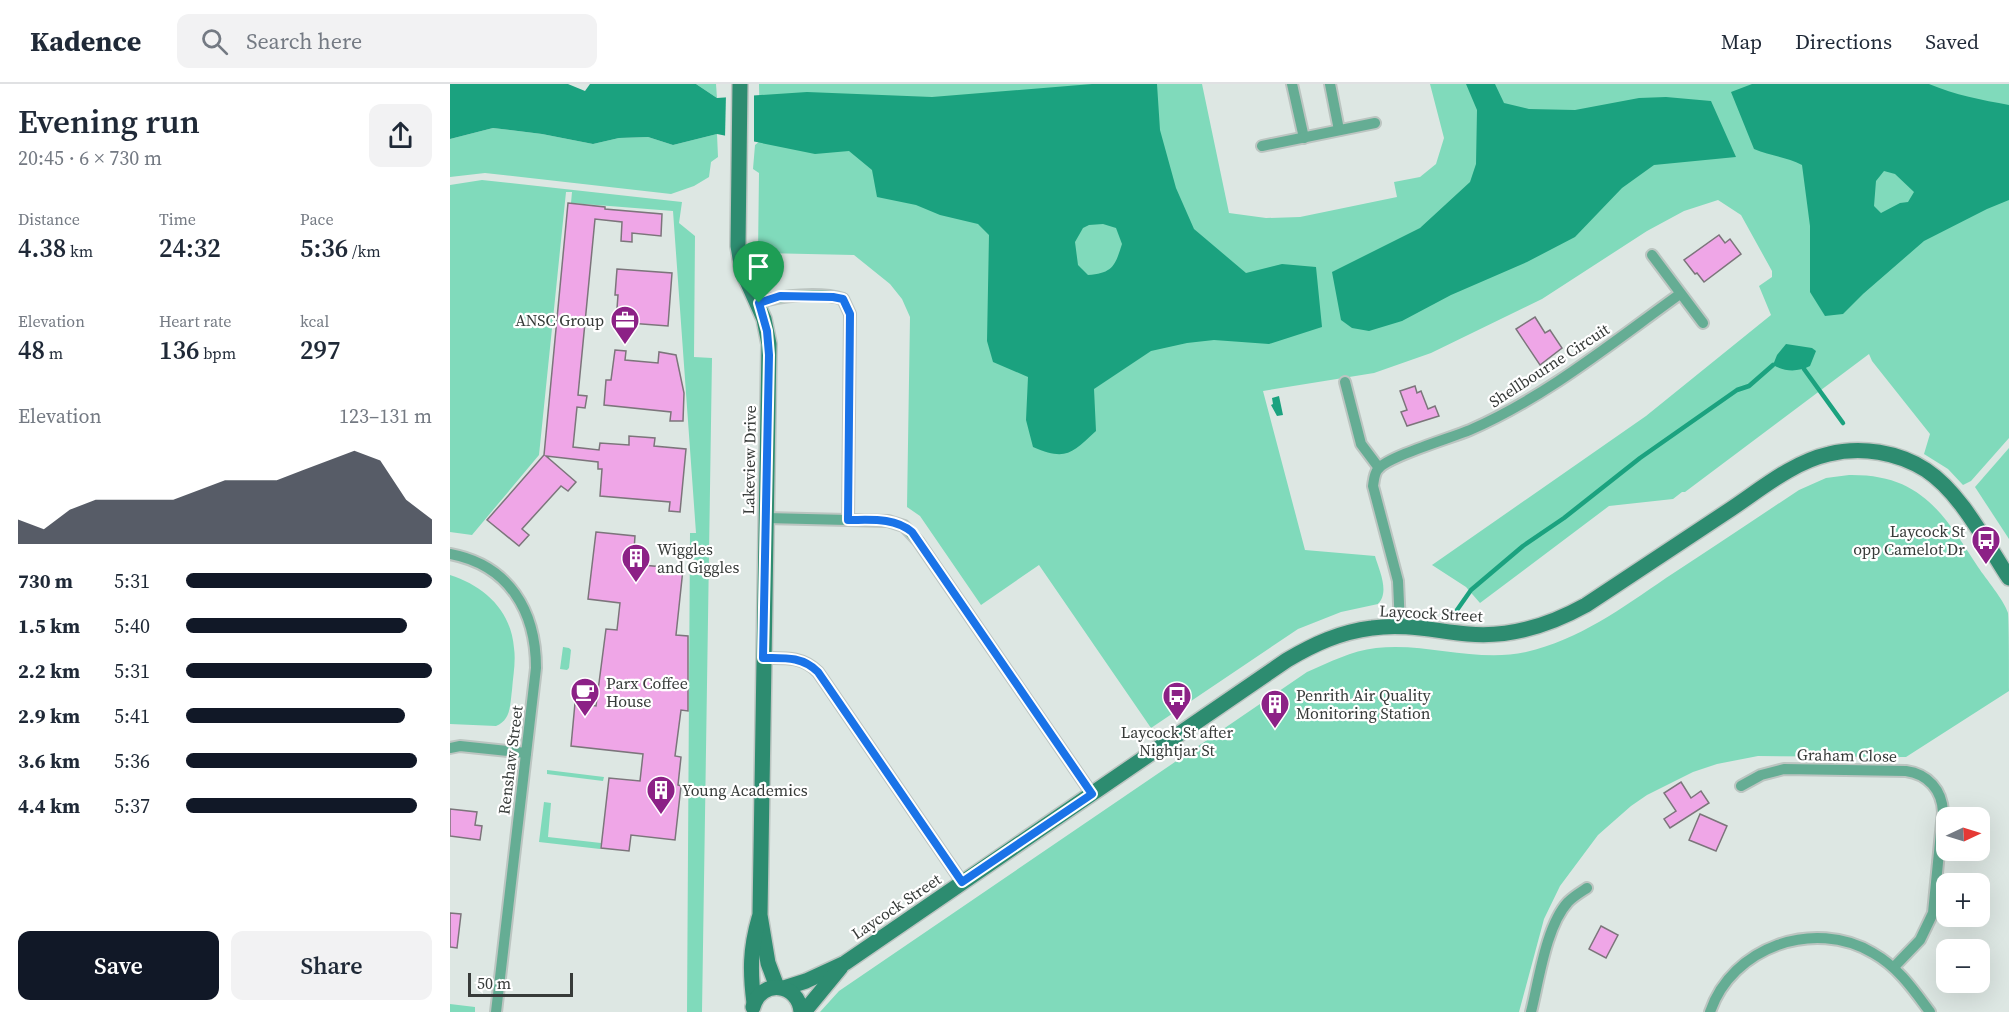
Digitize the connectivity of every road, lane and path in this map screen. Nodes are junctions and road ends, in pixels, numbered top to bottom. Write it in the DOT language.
graph roads {
  1 [pos="740,84"];
  2 [pos="1292,84"];
  3 [pos="1330,84"];
  4 [pos="1375,123"];
  5 [pos="1339,130"];
  6 [pos="1304,138"];
  7 [pos="1262,146"];
  8 [pos="1652,255"];
  9 [pos="1680,294"];
  10 [pos="759,303"];
  11 [pos="1703,322"];
  12 [pos="1345,382"];
  13 [pos="1379,468"];
  14 [pos="766,519"];
  15 [pos="848,520"];
  16 [pos="450,554"];
  17 [pos="2009,578"];
  18 [pos="1400,626"];
  19 [pos="763,658"];
  20 [pos="450,748"];
  21 [pos="526,753"];
  22 [pos="1741,786"];
  23 [pos="1092,794"];
  24 [pos="962,882"];
  25 [pos="1587,888"];
  26 [pos="760,915"];
  27 [pos="845,963"];
  28 [pos="1894,967"];
  29 [pos="780,988"];
  30 [pos="753,1009"];
  31 [pos="496,1012"];
  32 [pos="802,1012"];
  33 [pos="1531,1012"];
  34 [pos="1710,1012"];
  35 [pos="1930,1012"];
  1 -- 10 [label="street, Lakeview Drive"];
  2 -- 6 [label="street"];
  3 -- 5 [label="street"];
  4 -- 5 [label="street"];
  5 -- 6 [label="street"];
  6 -- 7 [label="street"];
  8 -- 9 [label="street"];
  9 -- 11 [label="street"];
  9 -- 13 [label="street, Shellbourne Circuit"];
  10 -- 14 [label="street, Lakeview Drive"];
  10 -- 15 [label="street"];
  12 -- 13 [label="street"];
  13 -- 18 [label="street"];
  14 -- 15 [label="street"];
  14 -- 19 [label="street, Lakeview Drive"];
  15 -- 23 [label="street"];
  16 -- 21 [label="street, Renshaw Street"];
  17 -- 18 [label="street, Laycock Street"];
  18 -- 23 [label="street, Laycock Street"];
  19 -- 24 [label="street"];
  19 -- 26 [label="street, Lakeview Drive"];
  20 -- 21 [label="street"];
  21 -- 31 [label="street, Renshaw Street"];
  22 -- 28 [label="street, Graham Close"];
  23 -- 24 [label="street, Laycock Street"];
  24 -- 27 [label="street, Laycock Street"];
  25 -- 33 [label="street"];
  26 -- 29 [label="street, Lakeview Drive"];
  26 -- 30 [label="street, Lakeview Drive"];
  27 -- 29 [label="street, Laycock Street"];
  27 -- 32 [label="street, Laycock Street"];
  28 -- 34 [label="street"];
  28 -- 35 [label="street"];
  29 -- 30 [label="street, Laycock Street"];
  29 -- 32 [label="street, Lakeview Drive"];
}
